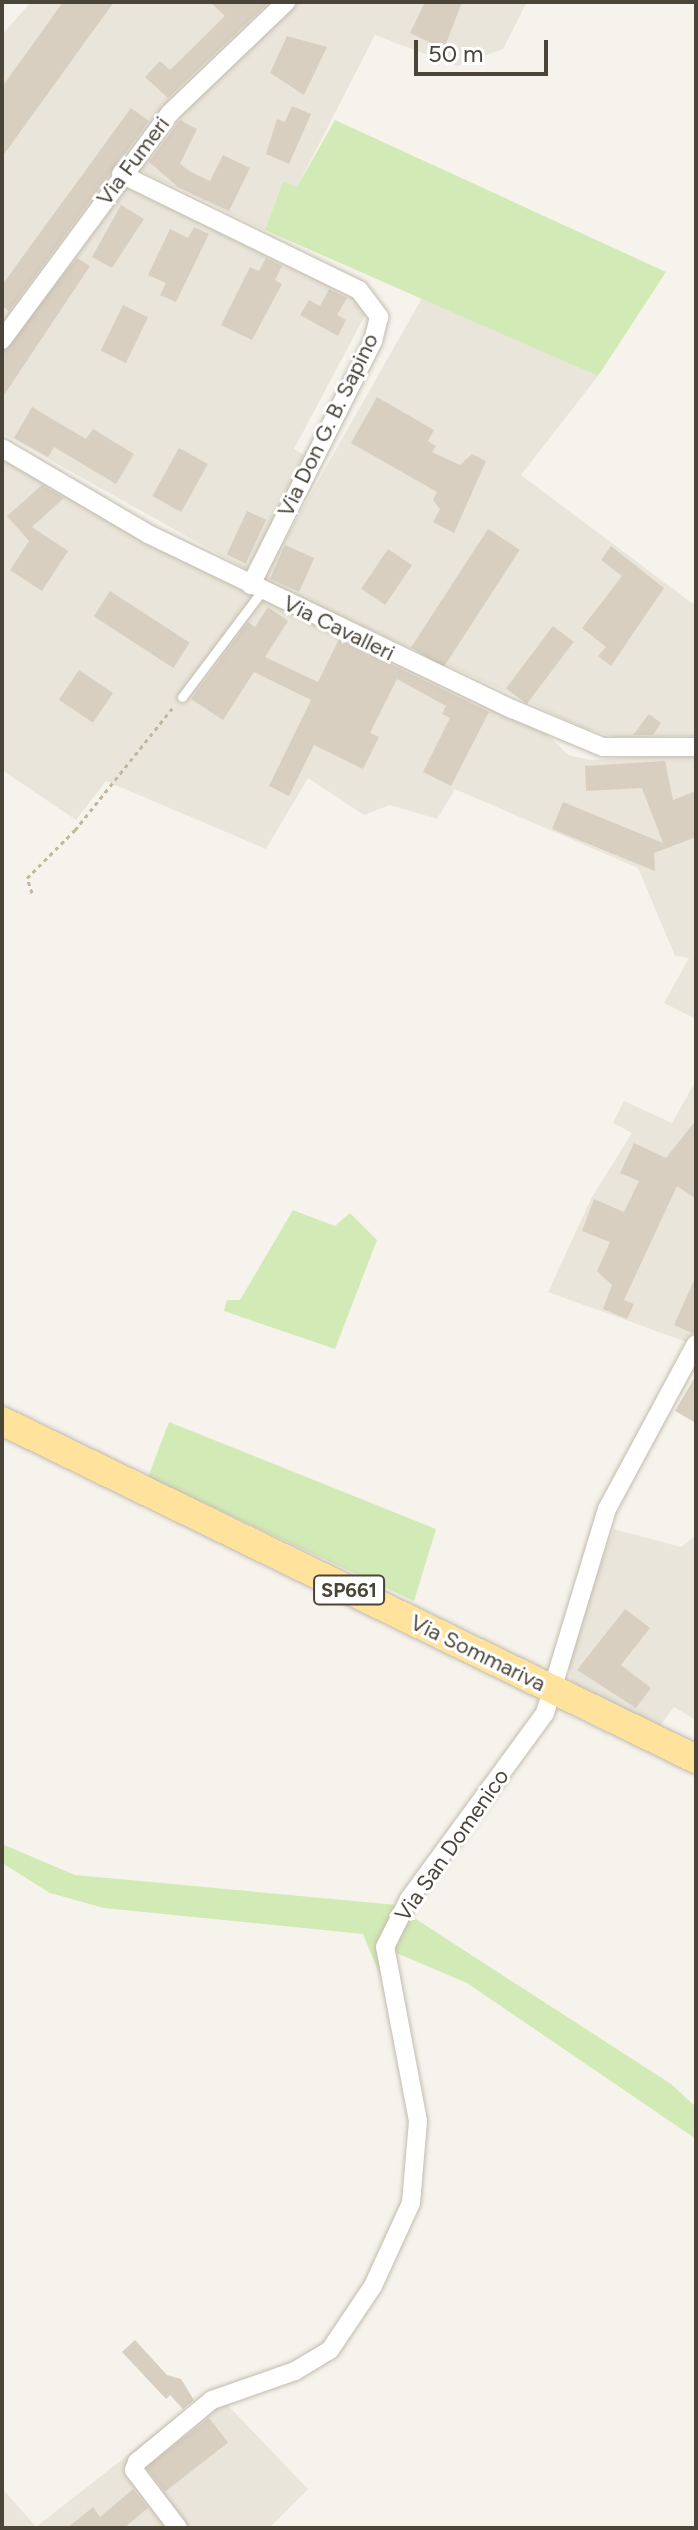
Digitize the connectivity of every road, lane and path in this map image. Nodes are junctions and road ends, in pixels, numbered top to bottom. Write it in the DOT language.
graph roads {
  1 [pos="286,2"];
  2 [pos="121,174"];
  3 [pos="2,340"];
  4 [pos="2,448"];
  5 [pos="256,588"];
  6 [pos="182,697"];
  7 [pos="696,747"];
  8 [pos="32,893"];
  9 [pos="696,1344"];
  10 [pos="2,1421"];
  11 [pos="549,1688"];
  12 [pos="696,1759"];
  13 [pos="178,2528"];
  1 -- 2 [label="street, Via Fumeri"];
  2 -- 3 [label="street, Via Fumeri"];
  2 -- 5 [label="street, Via Don G. B. Sapino"];
  4 -- 5 [label="street, Via Cavalleri"];
  5 -- 6 [label="lane"];
  5 -- 7 [label="street, Via Cavalleri"];
  6 -- 8 [label="path"];
  9 -- 11 [label="street"];
  10 -- 11 [label="main road, Via Sommariva / SP661"];
  11 -- 12 [label="main road, Via Sommariva / SP661"];
  11 -- 13 [label="street, Via San Domenico"];
}
